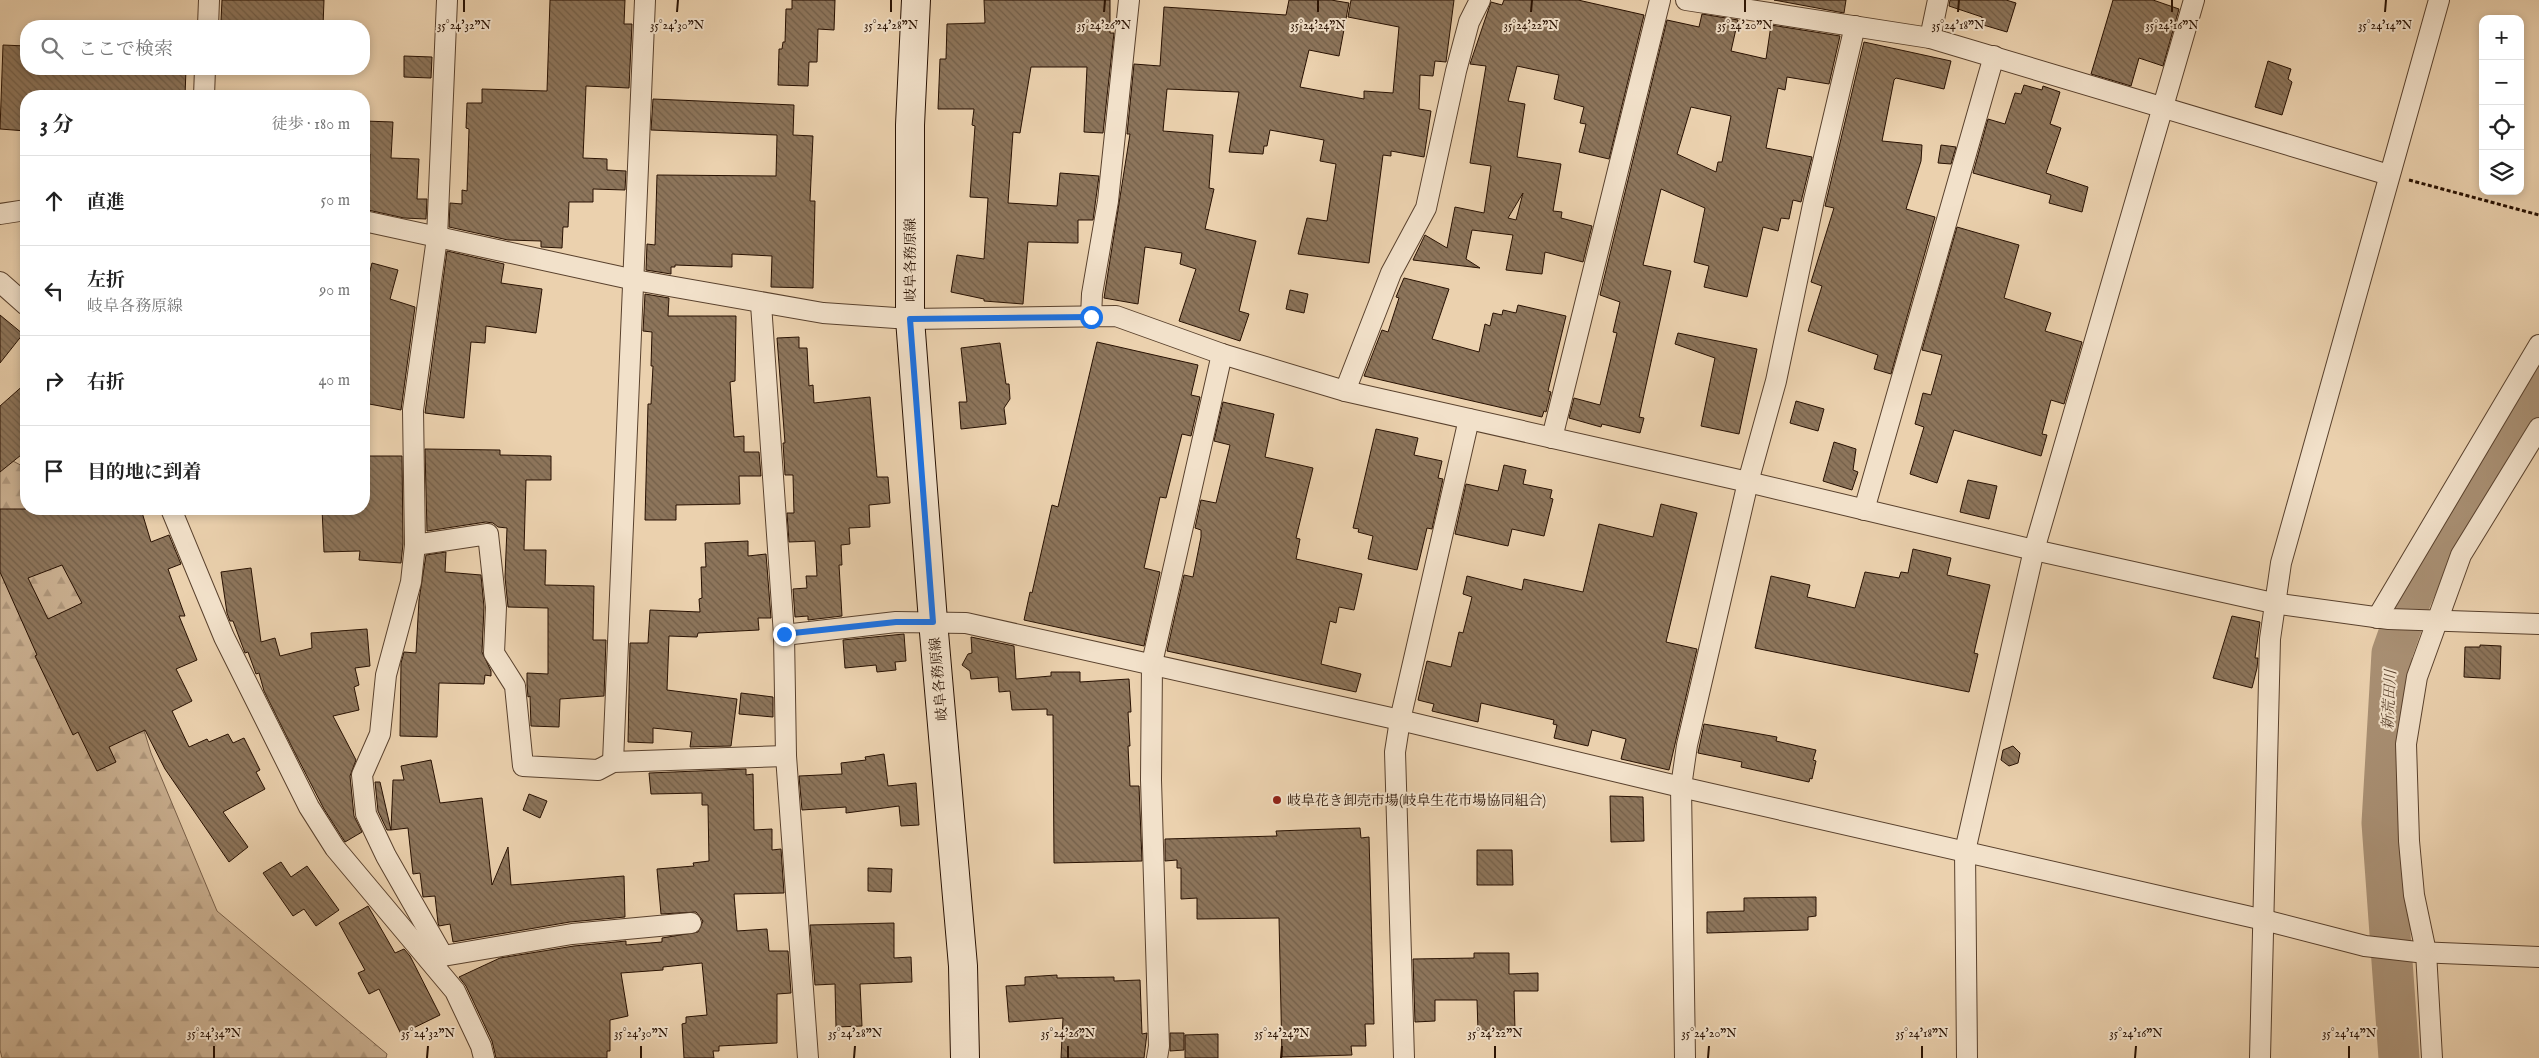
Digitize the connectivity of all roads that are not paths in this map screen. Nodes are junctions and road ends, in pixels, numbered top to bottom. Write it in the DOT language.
graph roads {
  1 [pos="209,0"];
  2 [pos="447,0"];
  3 [pos="646,0"];
  4 [pos="916,0"];
  5 [pos="1129,0"];
  6 [pos="1480,0"];
  7 [pos="1660,0"];
  8 [pos="1686,0"];
  9 [pos="1938,0"];
  10 [pos="2194,0"];
  11 [pos="2439,0"];
  12 [pos="208,20"];
  13 [pos="1855,26"];
  14 [pos="1930,38"];
  15 [pos="1994,56"];
  16 [pos="206,75"];
  17 [pos="204,90"];
  18 [pos="2163,107"];
  19 [pos="2389,175"];
  20 [pos="20,211"];
  21 [pos="0,214"];
  22 [pos="370,221"];
  23 [pos="437,238"];
  24 [pos="635,280"];
  25 [pos="0,282"];
  26 [pos="20,300"];
  27 [pos="760,304"];
  28 [pos="1091,317"];
  29 [pos="910,319"];
  30 [pos="2539,345"];
  31 [pos="1222,354"];
  32 [pos="1345,391"];
  33 [pos="1469,419"];
  34 [pos="2539,428"];
  35 [pos="1552,438"];
  36 [pos="1748,482"];
  37 [pos="1864,510"];
  38 [pos="173,515"];
  39 [pos="415,545"];
  40 [pos="2034,550"];
  41 [pos="2274,603"];
  42 [pos="2383,619"];
  43 [pos="933,622"];
  44 [pos="2435,622"];
  45 [pos="2539,624"];
  46 [pos="784,634"];
  47 [pos="1152,663"];
  48 [pos="1400,720"];
  49 [pos="786,756"];
  50 [pos="614,762"];
  51 [pos="1681,787"];
  52 [pos="1966,851"];
  53 [pos="2264,920"];
  54 [pos="691,923"];
  55 [pos="2422,952"];
  56 [pos="2539,957"];
  57 [pos="438,960"];
  58 [pos="484,1058"];
  59 [pos="808,1058"];
  60 [pos="965,1058"];
  61 [pos="1157,1058"];
  62 [pos="1404,1058"];
  63 [pos="1685,1058"];
  64 [pos="1967,1058"];
  65 [pos="2260,1058"];
  66 [pos="2432,1058"];
  1 -- 12 [label="street"];
  2 -- 23 [label="street"];
  3 -- 24 [label="street"];
  4 -- 29 [label="main road, 岐阜各務原線"];
  5 -- 28 [label="street"];
  6 -- 32 [label="street"];
  7 -- 35 [label="street"];
  8 -- 13 [label="street"];
  9 -- 14 [label="street"];
  10 -- 18 [label="street"];
  11 -- 19 [label="street"];
  13 -- 14 [label="street"];
  13 -- 36 [label="street"];
  14 -- 15 [label="street"];
  15 -- 18 [label="street"];
  15 -- 37 [label="street"];
  16 -- 17 [label="street"];
  18 -- 19 [label="street"];
  18 -- 40 [label="street"];
  19 -- 41 [label="street"];
  20 -- 21 [label="street"];
  22 -- 23 [label="street"];
  23 -- 24 [label="street"];
  23 -- 39 [label="street"];
  24 -- 27 [label="street"];
  24 -- 50 [label="street"];
  25 -- 26 [label="street"];
  27 -- 29 [label="street"];
  27 -- 46 [label="street"];
  28 -- 29 [label="street"];
  28 -- 31 [label="street"];
  29 -- 43 [label="main road, 岐阜各務原線"];
  30 -- 42 [label="street"];
  31 -- 32 [label="street"];
  31 -- 47 [label="street"];
  32 -- 33 [label="street"];
  33 -- 35 [label="street"];
  33 -- 48 [label="street"];
  34 -- 44 [label="street"];
  35 -- 36 [label="street"];
  36 -- 37 [label="street"];
  36 -- 51 [label="street"];
  37 -- 40 [label="street"];
  38 -- 57 [label="street"];
  39 -- 50 [label="street"];
  39 -- 57 [label="street"];
  40 -- 41 [label="street"];
  40 -- 52 [label="street"];
  41 -- 42 [label="street"];
  41 -- 53 [label="street"];
  42 -- 44 [label="street"];
  43 -- 46 [label="street"];
  43 -- 47 [label="street"];
  43 -- 60 [label="main road, 岐阜各務原線"];
  44 -- 45 [label="street"];
  44 -- 55 [label="street"];
  46 -- 49 [label="street"];
  47 -- 48 [label="street"];
  47 -- 61 [label="street"];
  48 -- 51 [label="street"];
  48 -- 62 [label="street"];
  49 -- 50 [label="street"];
  49 -- 59 [label="street"];
  51 -- 52 [label="street"];
  51 -- 63 [label="street"];
  52 -- 53 [label="street"];
  52 -- 64 [label="street"];
  53 -- 55 [label="street"];
  53 -- 65 [label="street"];
  54 -- 57 [label="street"];
  55 -- 56 [label="street"];
  55 -- 66 [label="street"];
  57 -- 58 [label="street"];
}
